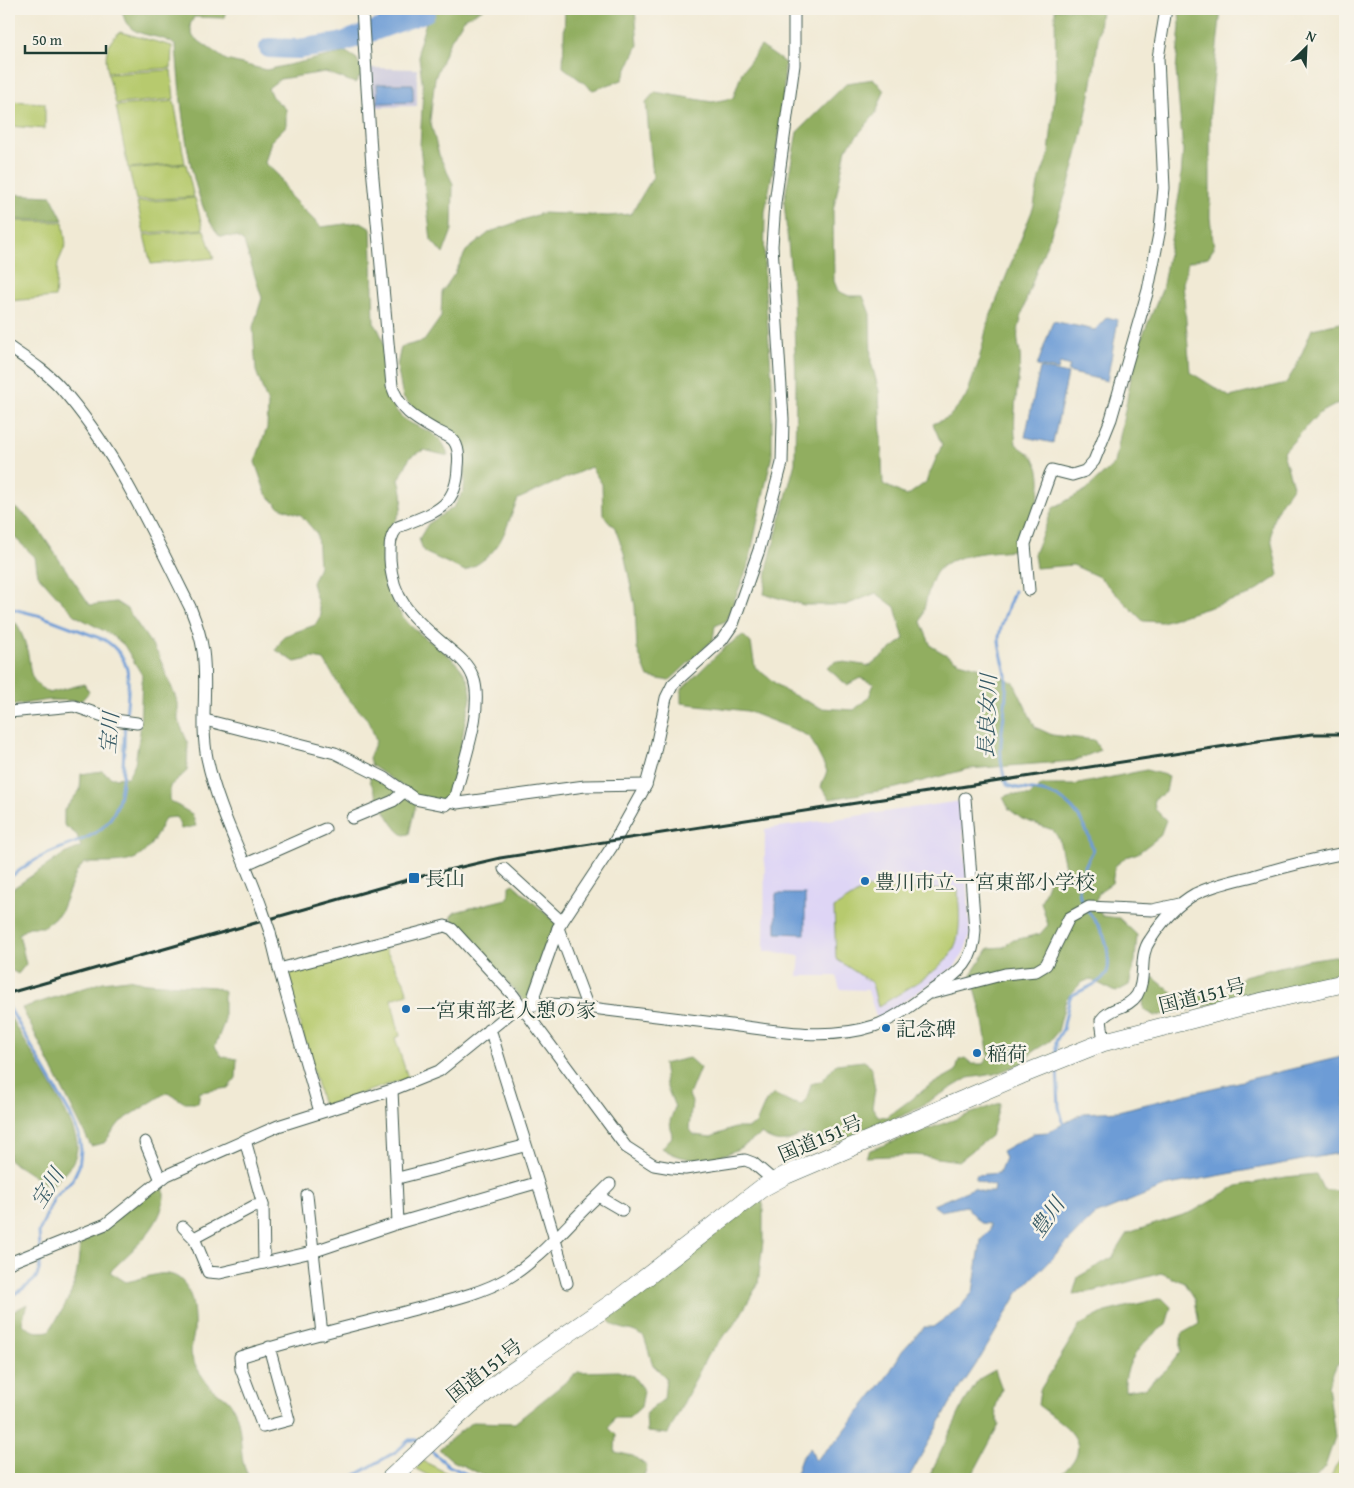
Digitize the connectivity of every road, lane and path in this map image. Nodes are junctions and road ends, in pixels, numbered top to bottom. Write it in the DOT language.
graph roads {
  1 [pos="794,9"];
  2 [pos="1166,9"];
  3 [pos="362,14"];
  4 [pos="9,347"];
  5 [pos="1029,590"];
  6 [pos="9,712"];
  7 [pos="205,720"];
  8 [pos="137,723"];
  9 [pos="646,785"];
  10 [pos="405,791"];
  11 [pos="965,798"];
  12 [pos="451,801"];
  13 [pos="352,818"];
  14 [pos="325,829"];
  15 [pos="1345,853"];
  16 [pos="246,864"];
  17 [pos="504,869"];
  18 [pos="1180,904"];
  19 [pos="560,925"];
  20 [pos="279,969"];
  21 [pos="1345,983"];
  22 [pos="928,993"];
  23 [pos="536,1004"];
  24 [pos="522,1008"];
  25 [pos="588,1008"];
  26 [pos="488,1030"];
  27 [pos="1104,1042"];
  28 [pos="392,1090"];
  29 [pos="320,1112"];
  30 [pos="245,1140"];
  31 [pos="145,1142"];
  32 [pos="524,1146"];
  33 [pos="160,1178"];
  34 [pos="398,1178"];
  35 [pos="774,1181"];
  36 [pos="536,1183"];
  37 [pos="610,1184"];
  38 [pos="307,1195"];
  39 [pos="598,1196"];
  40 [pos="263,1205"];
  41 [pos="622,1210"];
  42 [pos="398,1222"];
  43 [pos="183,1227"];
  44 [pos="194,1238"];
  45 [pos="555,1239"];
  46 [pos="312,1252"];
  47 [pos="9,1263"];
  48 [pos="264,1263"];
  49 [pos="567,1283"];
  50 [pos="322,1334"];
  51 [pos="269,1348"];
  52 [pos="397,1477"];
  1 -- 9 [label="street"];
  2 -- 5 [label="street"];
  3 -- 12 [label="street"];
  4 -- 7 [label="street"];
  6 -- 8 [label="street"];
  7 -- 10 [label="street"];
  7 -- 16 [label="street"];
  9 -- 12 [label="street"];
  9 -- 19 [label="street"];
  10 -- 12 [label="street"];
  10 -- 13 [label="street"];
  11 -- 22 [label="street"];
  14 -- 16 [label="street"];
  15 -- 18 [label="street"];
  16 -- 20 [label="street, bridge"];
  17 -- 19 [label="street"];
  18 -- 22 [label="street"];
  18 -- 27 [label="street"];
  19 -- 23 [label="street"];
  19 -- 25 [label="street"];
  20 -- 24 [label="street"];
  20 -- 29 [label="street"];
  21 -- 27 [label="highway, 国道151号"];
  22 -- 25 [label="street"];
  23 -- 24 [label="street"];
  23 -- 25 [label="street"];
  24 -- 26 [label="street"];
  24 -- 35 [label="street"];
  26 -- 28 [label="street"];
  26 -- 32 [label="street"];
  27 -- 35 [label="highway, 国道151号"];
  28 -- 29 [label="street"];
  28 -- 34 [label="street"];
  29 -- 30 [label="street"];
  30 -- 33 [label="street"];
  30 -- 40 [label="street"];
  31 -- 33 [label="street"];
  32 -- 34 [label="street"];
  32 -- 36 [label="street"];
  33 -- 47 [label="street"];
  34 -- 42 [label="street"];
  35 -- 52 [label="highway, 国道151号"];
  36 -- 42 [label="street"];
  36 -- 45 [label="street"];
  37 -- 39 [label="street"];
  38 -- 46 [label="street"];
  39 -- 41 [label="street"];
  39 -- 45 [label="street"];
  40 -- 44 [label="street"];
  40 -- 48 [label="street"];
  42 -- 46 [label="street"];
  43 -- 44 [label="street"];
  44 -- 48 [label="street"];
  45 -- 49 [label="street"];
  45 -- 50 [label="street"];
  46 -- 48 [label="street"];
  46 -- 50 [label="street"];
  50 -- 51 [label="street"];
  51 -- 51 [label="street"];
}
